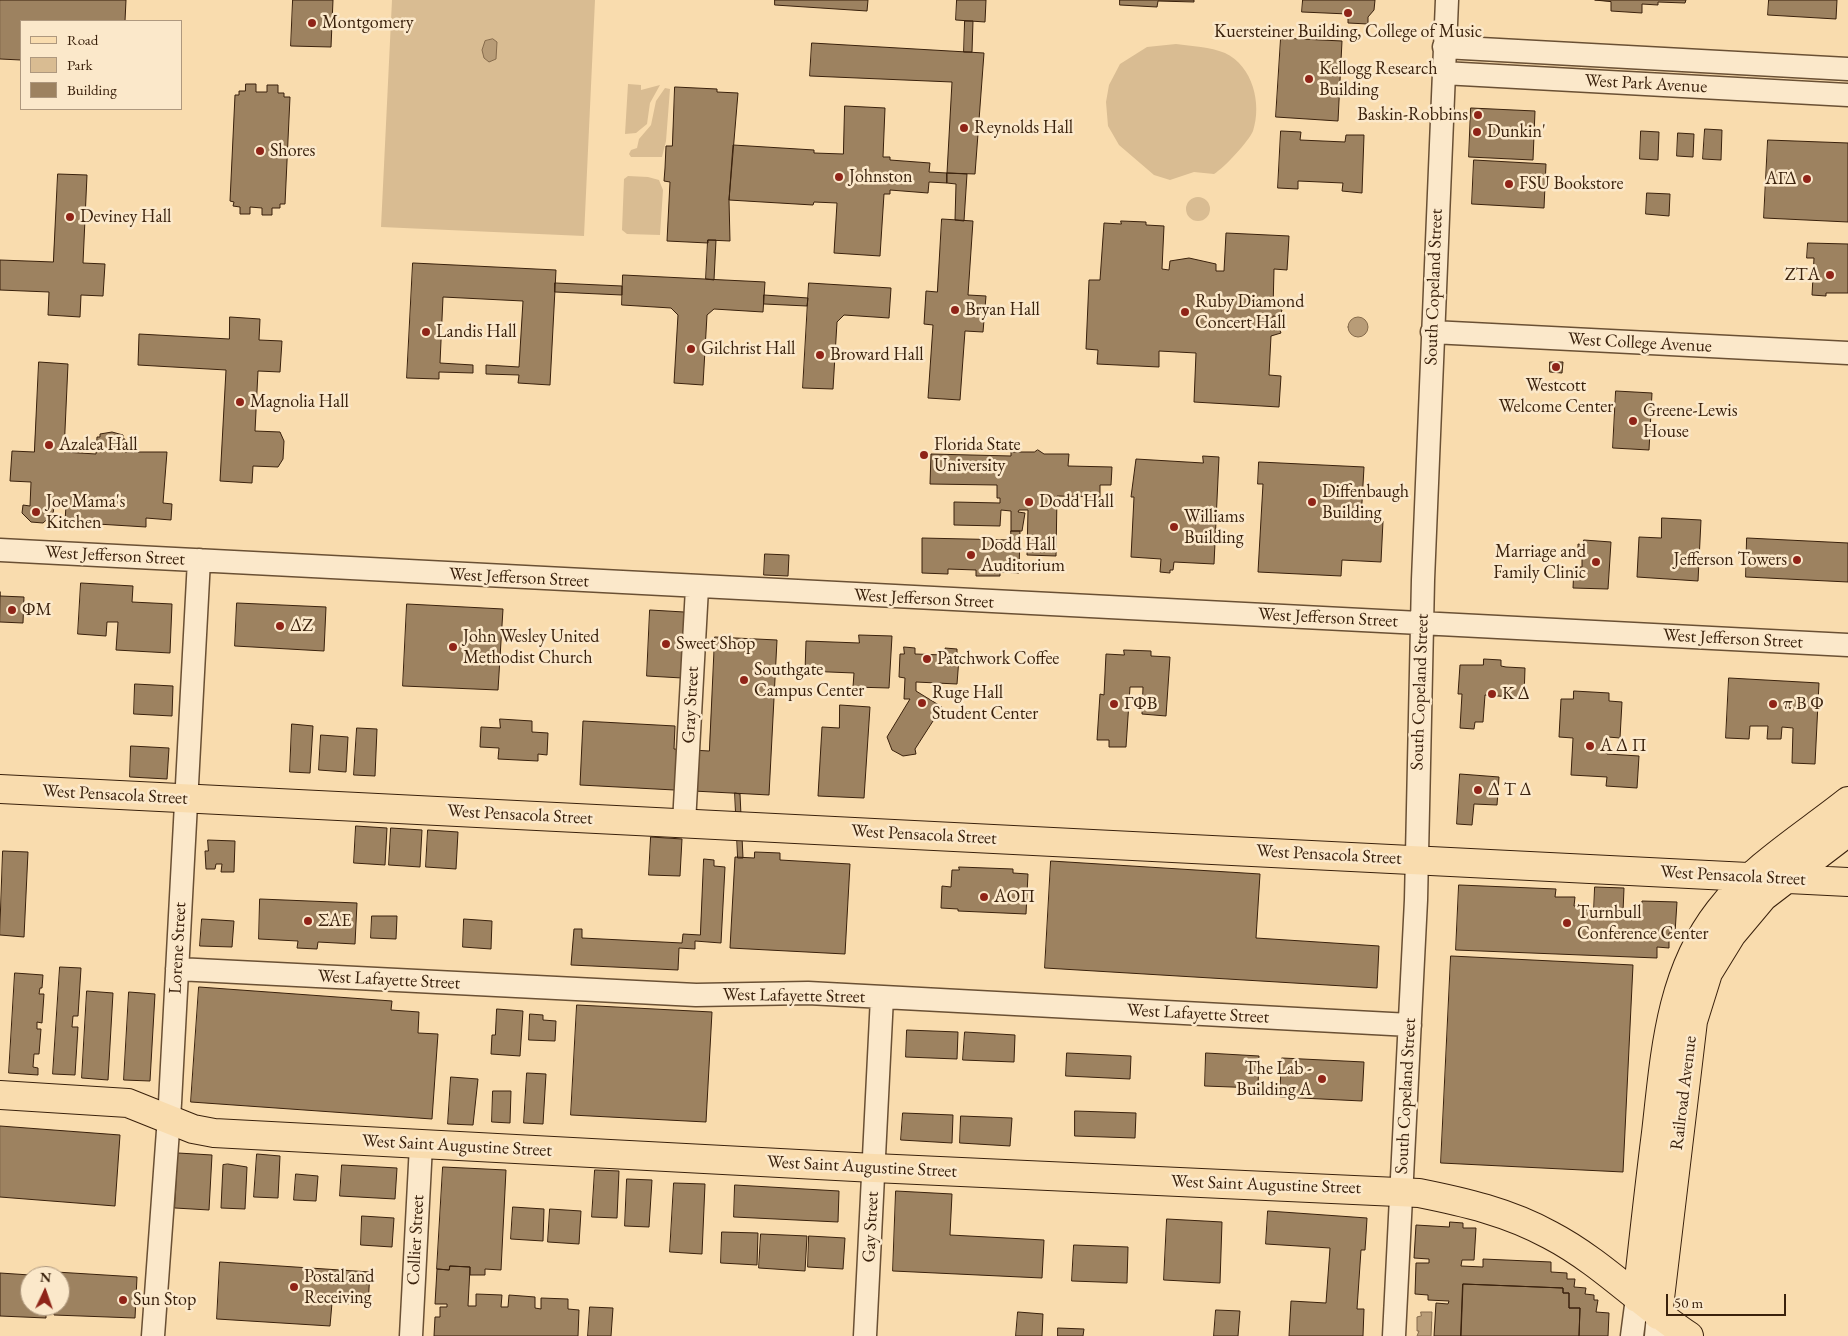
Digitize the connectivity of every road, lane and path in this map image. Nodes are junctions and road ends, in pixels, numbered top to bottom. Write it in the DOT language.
graph roads {
  1 [pos="1447,0"];
  2 [pos="1444,47"];
  3 [pos="1538,52"];
  4 [pos="1848,69"];
  5 [pos="1443,73"];
  6 [pos="1537,78"];
  7 [pos="1848,94"];
  8 [pos="1432,332"];
  9 [pos="1848,353"];
  10 [pos="0,550"];
  11 [pos="199,560"];
  12 [pos="697,588"];
  13 [pos="1422,623"];
  14 [pos="1848,645"];
  15 [pos="0,789"];
  16 [pos="186,798"];
  17 [pos="1848,801"];
  18 [pos="684,823"];
  19 [pos="1848,832"];
  20 [pos="1416,860"];
  21 [pos="1752,877"];
  22 [pos="1785,879"];
  23 [pos="1848,882"];
  24 [pos="177,969"];
  25 [pos="882,997"];
  26 [pos="1410,1025"];
  27 [pos="0,1095"];
  28 [pos="168,1118"];
  29 [pos="422,1145"];
  30 [pos="874,1168"];
  31 [pos="1400,1191"];
  32 [pos="1637,1298"];
  33 [pos="1657,1326"];
  34 [pos="153,1336"];
  35 [pos="411,1336"];
  36 [pos="866,1336"];
  37 [pos="1394,1336"];
  38 [pos="1632,1336"];
  39 [pos="1689,1336"];
  1 -- 2 [label="street, South Copeland Street"];
  2 -- 3 [label="street, West Park Avenue"];
  2 -- 5 [label="street, South Copeland Street"];
  3 -- 4 [label="street, West Park Avenue"];
  3 -- 6 [label="street"];
  5 -- 6 [label="street, West Park Avenue"];
  5 -- 8 [label="street, South Copeland Street"];
  6 -- 7 [label="street, West Park Avenue"];
  8 -- 9 [label="street, West College Avenue"];
  8 -- 13 [label="street, South Copeland Street"];
  10 -- 11 [label="street, West Jefferson Street"];
  11 -- 12 [label="street, West Jefferson Street"];
  11 -- 16 [label="street, Lorene Street"];
  12 -- 13 [label="street, West Jefferson Street"];
  12 -- 18 [label="street, Gray Street"];
  13 -- 14 [label="street, West Jefferson Street"];
  13 -- 20 [label="street, South Copeland Street"];
  15 -- 16 [label="main road, West Pensacola Street"];
  16 -- 18 [label="main road, West Pensacola Street"];
  16 -- 24 [label="street, Lorene Street"];
  17 -- 21 [label="main road, Railroad Avenue"];
  18 -- 20 [label="main road, West Pensacola Street"];
  19 -- 22 [label="main road, Railroad Avenue"];
  20 -- 21 [label="main road, West Pensacola Street"];
  20 -- 26 [label="street, South Copeland Street"];
  21 -- 22 [label="main road, West Pensacola Street"];
  21 -- 32 [label="main road, Railroad Avenue"];
  22 -- 23 [label="main road, West Pensacola Street"];
  22 -- 33 [label="main road, Railroad Avenue"];
  24 -- 25 [label="street, West Lafayette Street"];
  24 -- 28 [label="street, Lorene Street"];
  25 -- 26 [label="street, West Lafayette Street"];
  25 -- 30 [label="street, Gay Street"];
  26 -- 31 [label="street, South Copeland Street"];
  27 -- 28 [label="main road, West Saint Augustine Street"];
  28 -- 29 [label="main road, West Saint Augustine Street"];
  28 -- 34 [label="street, Lorene Street"];
  29 -- 30 [label="main road, West Saint Augustine Street"];
  29 -- 35 [label="street, Collier Street"];
  30 -- 31 [label="main road, West Saint Augustine Street"];
  30 -- 36 [label="street, Gay Street"];
  31 -- 32 [label="main road, West Saint Augustine Street"];
  31 -- 37 [label="street, South Copeland Street"];
  32 -- 33 [label="main road, West Saint Augustine Street"];
  32 -- 38 [label="street, Railroad Avenue"];
  33 -- 39 [label="main road, West Saint Augustine Street"];
}
